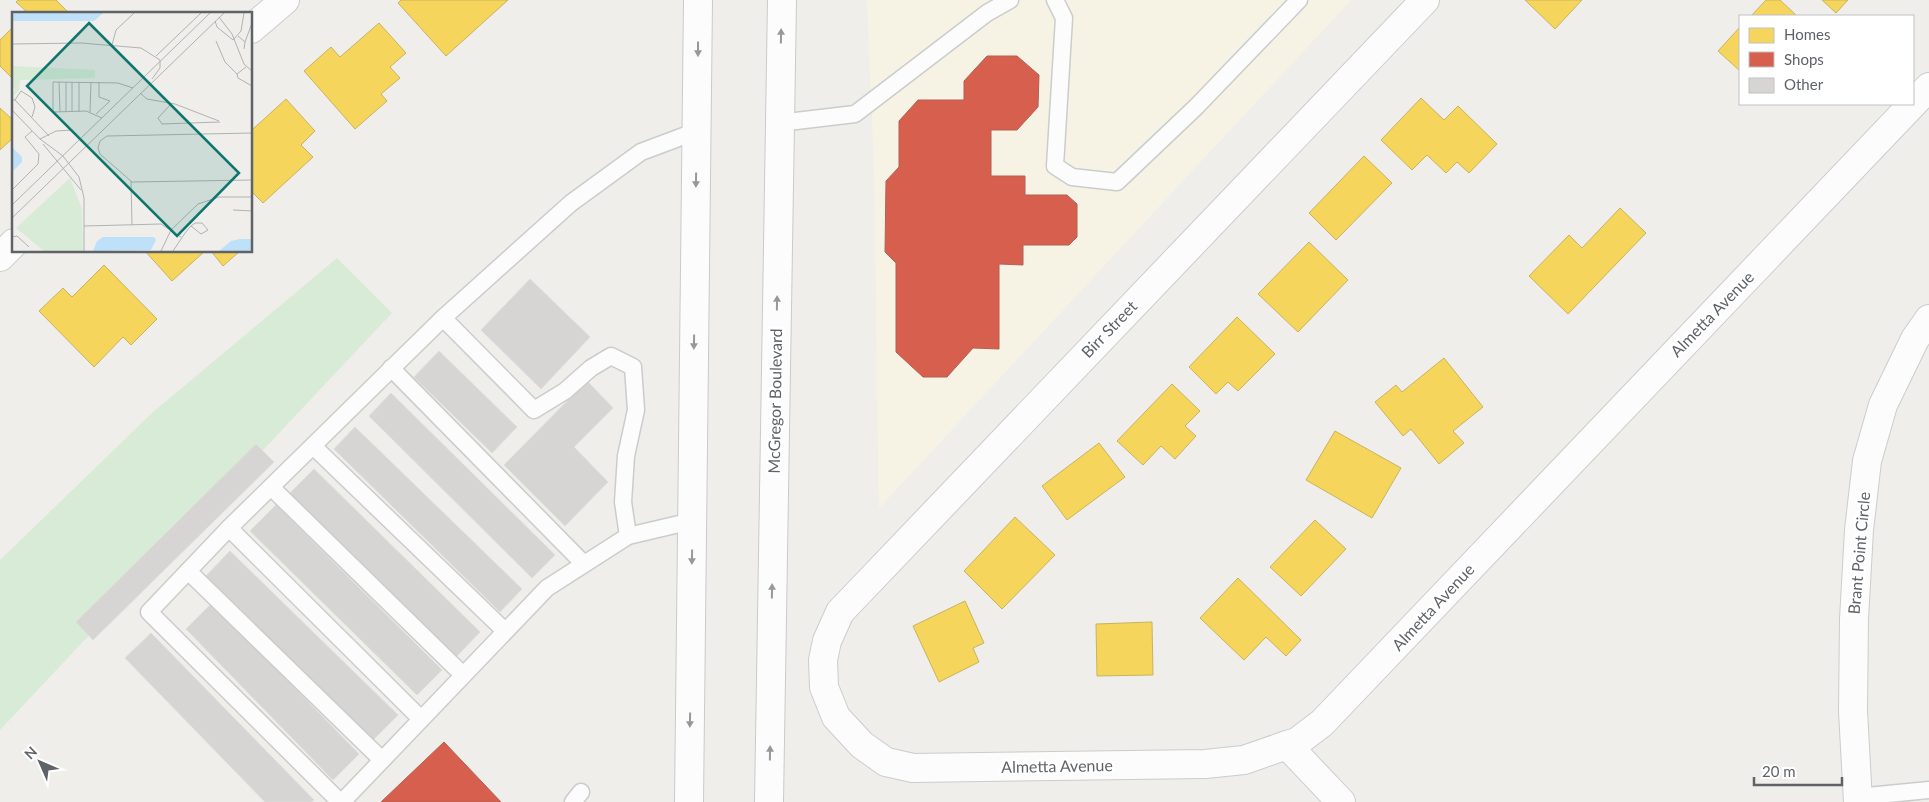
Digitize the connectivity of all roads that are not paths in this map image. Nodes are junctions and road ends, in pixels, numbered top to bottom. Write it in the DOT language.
graph roads {
  1 [pos="285,0"];
  2 [pos="698,0"];
  3 [pos="782,0"];
  4 [pos="1010,0"];
  5 [pos="1055,0"];
  6 [pos="1299,0"];
  7 [pos="1425,0"];
  8 [pos="252,28"];
  9 [pos="1929,87"];
  10 [pos="1914,103"];
  11 [pos="1912,105"];
  12 [pos="780,123"];
  13 [pos="697,131"];
  14 [pos="12,245"];
  15 [pos="0,257"];
  16 [pos="443,318"];
  17 [pos="1929,318"];
  18 [pos="392,368"];
  19 [pos="313,446"];
  20 [pos="271,487"];
  21 [pos="692,521"];
  22 [pos="229,528"];
  23 [pos="628,536"];
  24 [pos="584,564"];
  25 [pos="188,571"];
  26 [pos="505,631"];
  27 [pos="463,675"];
  28 [pos="824,675"];
  29 [pos="421,719"];
  30 [pos="1287,746"];
  31 [pos="382,760"];
  32 [pos="1929,790"];
  33 [pos="1851,800"];
  34 [pos="341,802"];
  35 [pos="689,802"];
  36 [pos="769,802"];
  37 [pos="1341,802"];
  1 -- 8 [label="street"];
  2 -- 13 [label="street, one-way"];
  12 -- 3 [label="street, McGregor Boulevard, one-way"];
  4 -- 12 [label="lane"];
  5 -- 6 [label="lane"];
  7 -- 28 [label="street, Birr Street"];
  9 -- 10 [label="street, Almetta Avenue"];
  11 -- 30 [label="street, Almetta Avenue"];
  36 -- 12 [label="street, McGregor Boulevard, one-way"];
  13 -- 16 [label="lane"];
  13 -- 21 [label="street, one-way"];
  14 -- 15 [label="street"];
  16 -- 18 [label="lane"];
  16 -- 23 [label="lane"];
  17 -- 33 [label="street, Brant Point Circle"];
  18 -- 19 [label="lane"];
  18 -- 24 [label="lane"];
  19 -- 20 [label="lane"];
  19 -- 26 [label="lane"];
  20 -- 22 [label="lane"];
  20 -- 27 [label="lane"];
  21 -- 23 [label="lane"];
  21 -- 35 [label="street, one-way"];
  22 -- 25 [label="lane"];
  22 -- 29 [label="lane"];
  23 -- 24 [label="lane"];
  24 -- 26 [label="lane"];
  25 -- 31 [label="lane"];
  25 -- 34 [label="lane"];
  26 -- 27 [label="lane"];
  27 -- 29 [label="lane"];
  28 -- 30 [label="street, Almetta Avenue"];
  29 -- 31 [label="lane"];
  30 -- 37 [label="street"];
  31 -- 34 [label="lane"];
  32 -- 33 [label="lane"];
}
